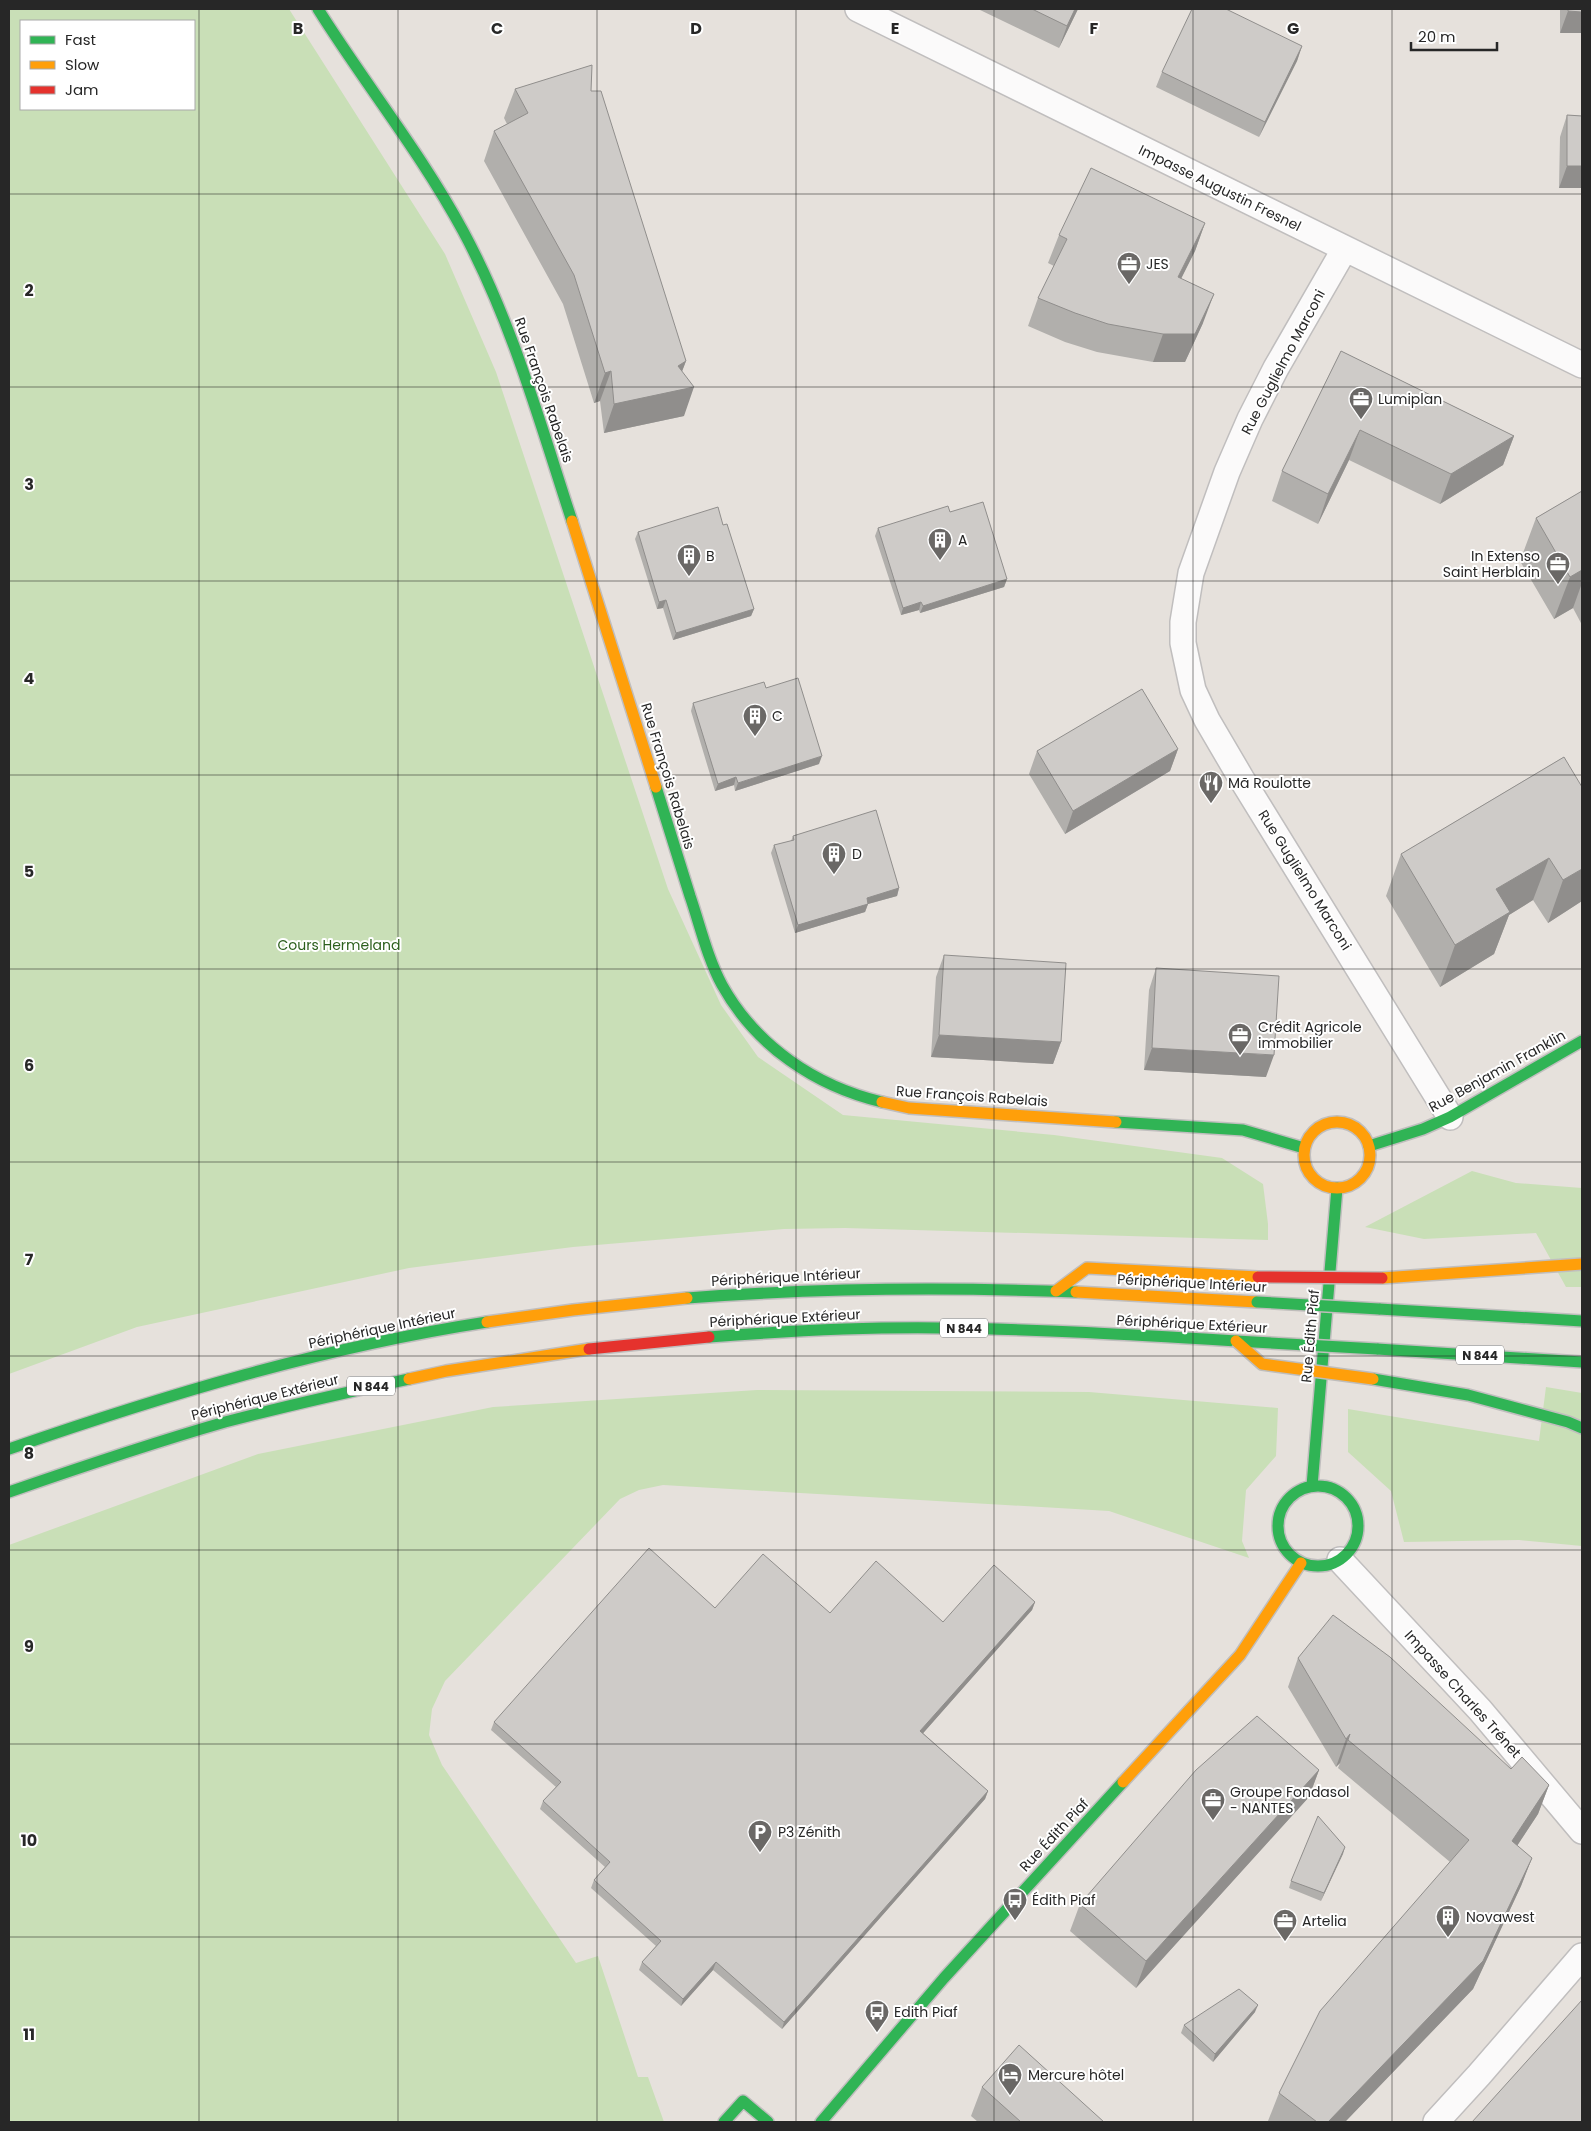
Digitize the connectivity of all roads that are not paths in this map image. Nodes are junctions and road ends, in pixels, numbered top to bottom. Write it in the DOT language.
graph roads {
  1 [pos="318,9"];
  2 [pos="858,9"];
  3 [pos="1344,250"];
  4 [pos="1582,365"];
  5 [pos="1582,1041"];
  6 [pos="1450,1117"];
  7 [pos="1369,1146"];
  8 [pos="1304,1148"];
  9 [pos="1337,1188"];
  10 [pos="1582,1264"];
  11 [pos="1056,1291"];
  12 [pos="1582,1321"];
  13 [pos="1236,1341"];
  14 [pos="1582,1362"];
  15 [pos="1582,1428"];
  16 [pos="9,1449"];
  17 [pos="1312,1486"];
  18 [pos="9,1492"];
  19 [pos="1340,1560"];
  20 [pos="1301,1563"];
  21 [pos="1582,1831"];
  22 [pos="1582,1956"];
  23 [pos="724,2122"];
  24 [pos="768,2122"];
  25 [pos="821,2122"];
  26 [pos="1436,2122"];
  1 -- 8 [label="main road, Rue François Rabelais"];
  2 -- 3 [label="street, Impasse Augustin Fresnel"];
  3 -- 4 [label="street, Impasse Augustin Fresnel"];
  3 -- 6 [label="street, Rue Guglielmo Marconi"];
  5 -- 6 [label="main road, Rue Benjamin Franklin"];
  6 -- 7 [label="main road, Rue Benjamin Franklin"];
  7 -- 8 [label="main road"];
  7 -- 9 [label="main road"];
  8 -- 9 [label="main road"];
  9 -- 17 [label="main road, Rue Édith Piaf"];
  10 -- 11 [label="main road, bridge"];
  11 -- 12 [label="main road, Périphérique Intérieur, bridge"];
  11 -- 16 [label="main road, Périphérique Intérieur"];
  13 -- 14 [label="main road, Périphérique Extérieur / N 844, bridge"];
  13 -- 15 [label="main road, bridge"];
  13 -- 18 [label="main road, Périphérique Extérieur / N 844"];
  17 -- 19 [label="main road"];
  17 -- 20 [label="main road"];
  19 -- 20 [label="main road"];
  19 -- 21 [label="street, Impasse Charles Trénet"];
  20 -- 25 [label="main road, Rue Édith Piaf"];
  22 -- 26 [label="street"];
  23 -- 24 [label="main road"];
}
